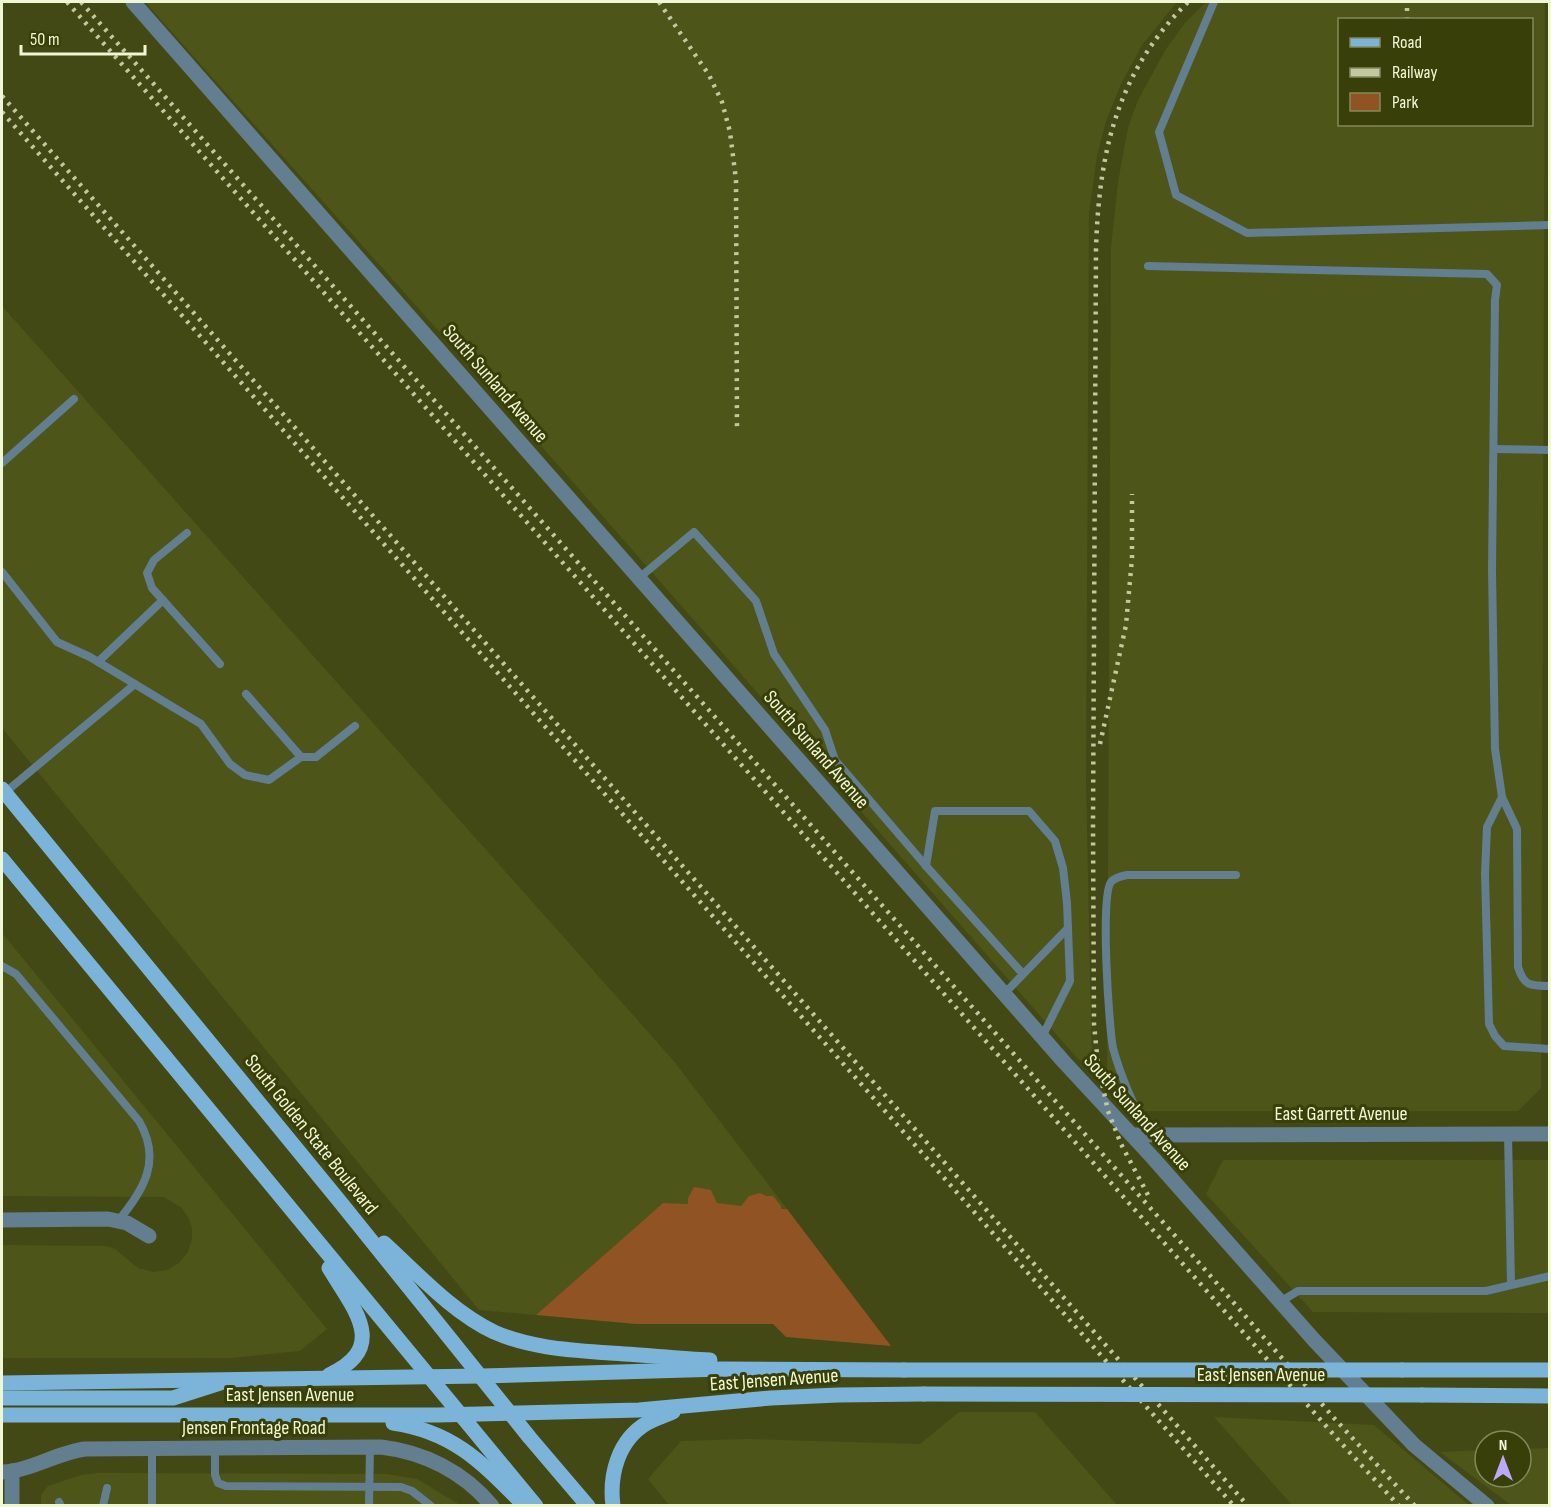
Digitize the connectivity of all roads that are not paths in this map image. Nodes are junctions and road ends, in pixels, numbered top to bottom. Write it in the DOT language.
graph roads {
  1 [pos="133,2"];
  2 [pos="1214,2"];
  3 [pos="1550,225"];
  4 [pos="1148,266"];
  5 [pos="74,399"];
  6 [pos="1494,448"];
  7 [pos="1550,450"];
  8 [pos="2,463"];
  9 [pos="187,533"];
  10 [pos="2,572"];
  11 [pos="639,578"];
  12 [pos="163,600"];
  13 [pos="98,662"];
  14 [pos="220,664"];
  15 [pos="135,684"];
  16 [pos="246,694"];
  17 [pos="355,726"];
  18 [pos="301,757"];
  19 [pos="2,792"];
  20 [pos="1502,796"];
  21 [pos="2,859"];
  22 [pos="926,866"];
  23 [pos="1236,874"];
  24 [pos="1068,928"];
  25 [pos="2,966"];
  26 [pos="1023,974"];
  27 [pos="1550,986"];
  28 [pos="1004,994"];
  29 [pos="1042,1037"];
  30 [pos="1550,1048"];
  31 [pos="1508,1134"];
  32 [pos="1550,1134"];
  33 [pos="1132,1135"];
  34 [pos="1148,1135"];
  35 [pos="341,1203"];
  36 [pos="2,1220"];
  37 [pos="118,1221"];
  38 [pos="303,1224"];
  39 [pos="149,1236"];
  40 [pos="1550,1276"];
  41 [pos="1511,1284"];
  42 [pos="1280,1302"];
  43 [pos="820,1368"];
  44 [pos="1550,1370"];
  45 [pos="482,1376"];
  46 [pos="325,1377"];
  47 [pos="429,1377"];
  48 [pos="237,1378"];
  49 [pos="2,1383"];
  50 [pos="1550,1396"];
  51 [pos="2,1398"];
  52 [pos="684,1407"];
  53 [pos="511,1414"];
  54 [pos="2,1415"];
  55 [pos="325,1415"];
  56 [pos="460,1415"];
  57 [pos="370,1447"];
  58 [pos="215,1448"];
  59 [pos="152,1449"];
  60 [pos="7,1472"];
  61 [pos="369,1487"];
  62 [pos="107,1488"];
  63 [pos="12,1506"];
  64 [pos="103,1506"];
  65 [pos="152,1506"];
  66 [pos="369,1506"];
  67 [pos="430,1506"];
  68 [pos="492,1506"];
  69 [pos="525,1506"];
  70 [pos="536,1506"];
  71 [pos="588,1506"];
  72 [pos="613,1506"];
  73 [pos="1487,1506"];
  1 -- 11 [label="street, South Sunland Avenue"];
  2 -- 3 [label="lane"];
  4 -- 6 [label="lane"];
  5 -- 8 [label="lane"];
  6 -- 7 [label="lane"];
  6 -- 20 [label="lane"];
  9 -- 12 [label="lane"];
  10 -- 13 [label="lane"];
  11 -- 22 [label="lane"];
  11 -- 28 [label="street, South Sunland Avenue"];
  12 -- 13 [label="lane"];
  12 -- 14 [label="lane"];
  13 -- 15 [label="lane"];
  15 -- 18 [label="lane"];
  15 -- 19 [label="lane"];
  16 -- 18 [label="lane"];
  17 -- 18 [label="lane"];
  19 -- 35 [label="main road, South Golden State Boulevard"];
  20 -- 27 [label="lane"];
  20 -- 30 [label="lane"];
  21 -- 38 [label="main road"];
  22 -- 24 [label="lane"];
  22 -- 26 [label="lane"];
  23 -- 34 [label="lane"];
  24 -- 26 [label="lane"];
  24 -- 29 [label="lane"];
  25 -- 37 [label="lane"];
  26 -- 28 [label="lane"];
  28 -- 29 [label="street, South Sunland Avenue"];
  29 -- 33 [label="street, South Sunland Avenue"];
  31 -- 32 [label="street, East Garrett Avenue"];
  31 -- 34 [label="street, East Garrett Avenue"];
  31 -- 41 [label="lane"];
  33 -- 34 [label="street, East Garrett Avenue"];
  33 -- 42 [label="street, South Sunland Avenue"];
  35 -- 43 [label="main road"];
  35 -- 45 [label="main road, South Golden State Boulevard"];
  36 -- 37 [label="street"];
  37 -- 39 [label="street"];
  38 -- 46 [label="main road"];
  38 -- 47 [label="main road"];
  40 -- 41 [label="lane"];
  41 -- 42 [label="lane"];
  42 -- 73 [label="street, South Sunland Avenue"];
  43 -- 44 [label="main road, East Jensen Avenue, bridge"];
  43 -- 45 [label="main road, East Jensen Avenue"];
  45 -- 47 [label="main road, East Jensen Avenue"];
  45 -- 53 [label="main road, South Golden State Boulevard"];
  46 -- 47 [label="main road, East Jensen Avenue"];
  46 -- 48 [label="main road, East Jensen Avenue"];
  47 -- 56 [label="main road"];
  48 -- 49 [label="main road, East Jensen Avenue"];
  48 -- 51 [label="main road"];
  50 -- 52 [label="main road, East Jensen Avenue, bridge"];
  52 -- 53 [label="main road, East Jensen Avenue"];
  52 -- 72 [label="main road"];
  53 -- 56 [label="main road, East Jensen Avenue"];
  53 -- 71 [label="main road, South Golden State Boulevard"];
  54 -- 55 [label="main road, East Jensen Avenue"];
  55 -- 56 [label="main road, East Jensen Avenue"];
  55 -- 69 [label="main road"];
  56 -- 70 [label="main road"];
  57 -- 58 [label="street, Jensen Frontage Road"];
  57 -- 61 [label="lane"];
  57 -- 68 [label="street, Jensen Frontage Road"];
  58 -- 59 [label="street, Jensen Frontage Road"];
  58 -- 61 [label="lane"];
  59 -- 60 [label="street, Jensen Frontage Road"];
  59 -- 65 [label="lane"];
  60 -- 63 [label="street"];
  61 -- 66 [label="lane"];
  61 -- 67 [label="lane"];
  62 -- 64 [label="lane"];
}
